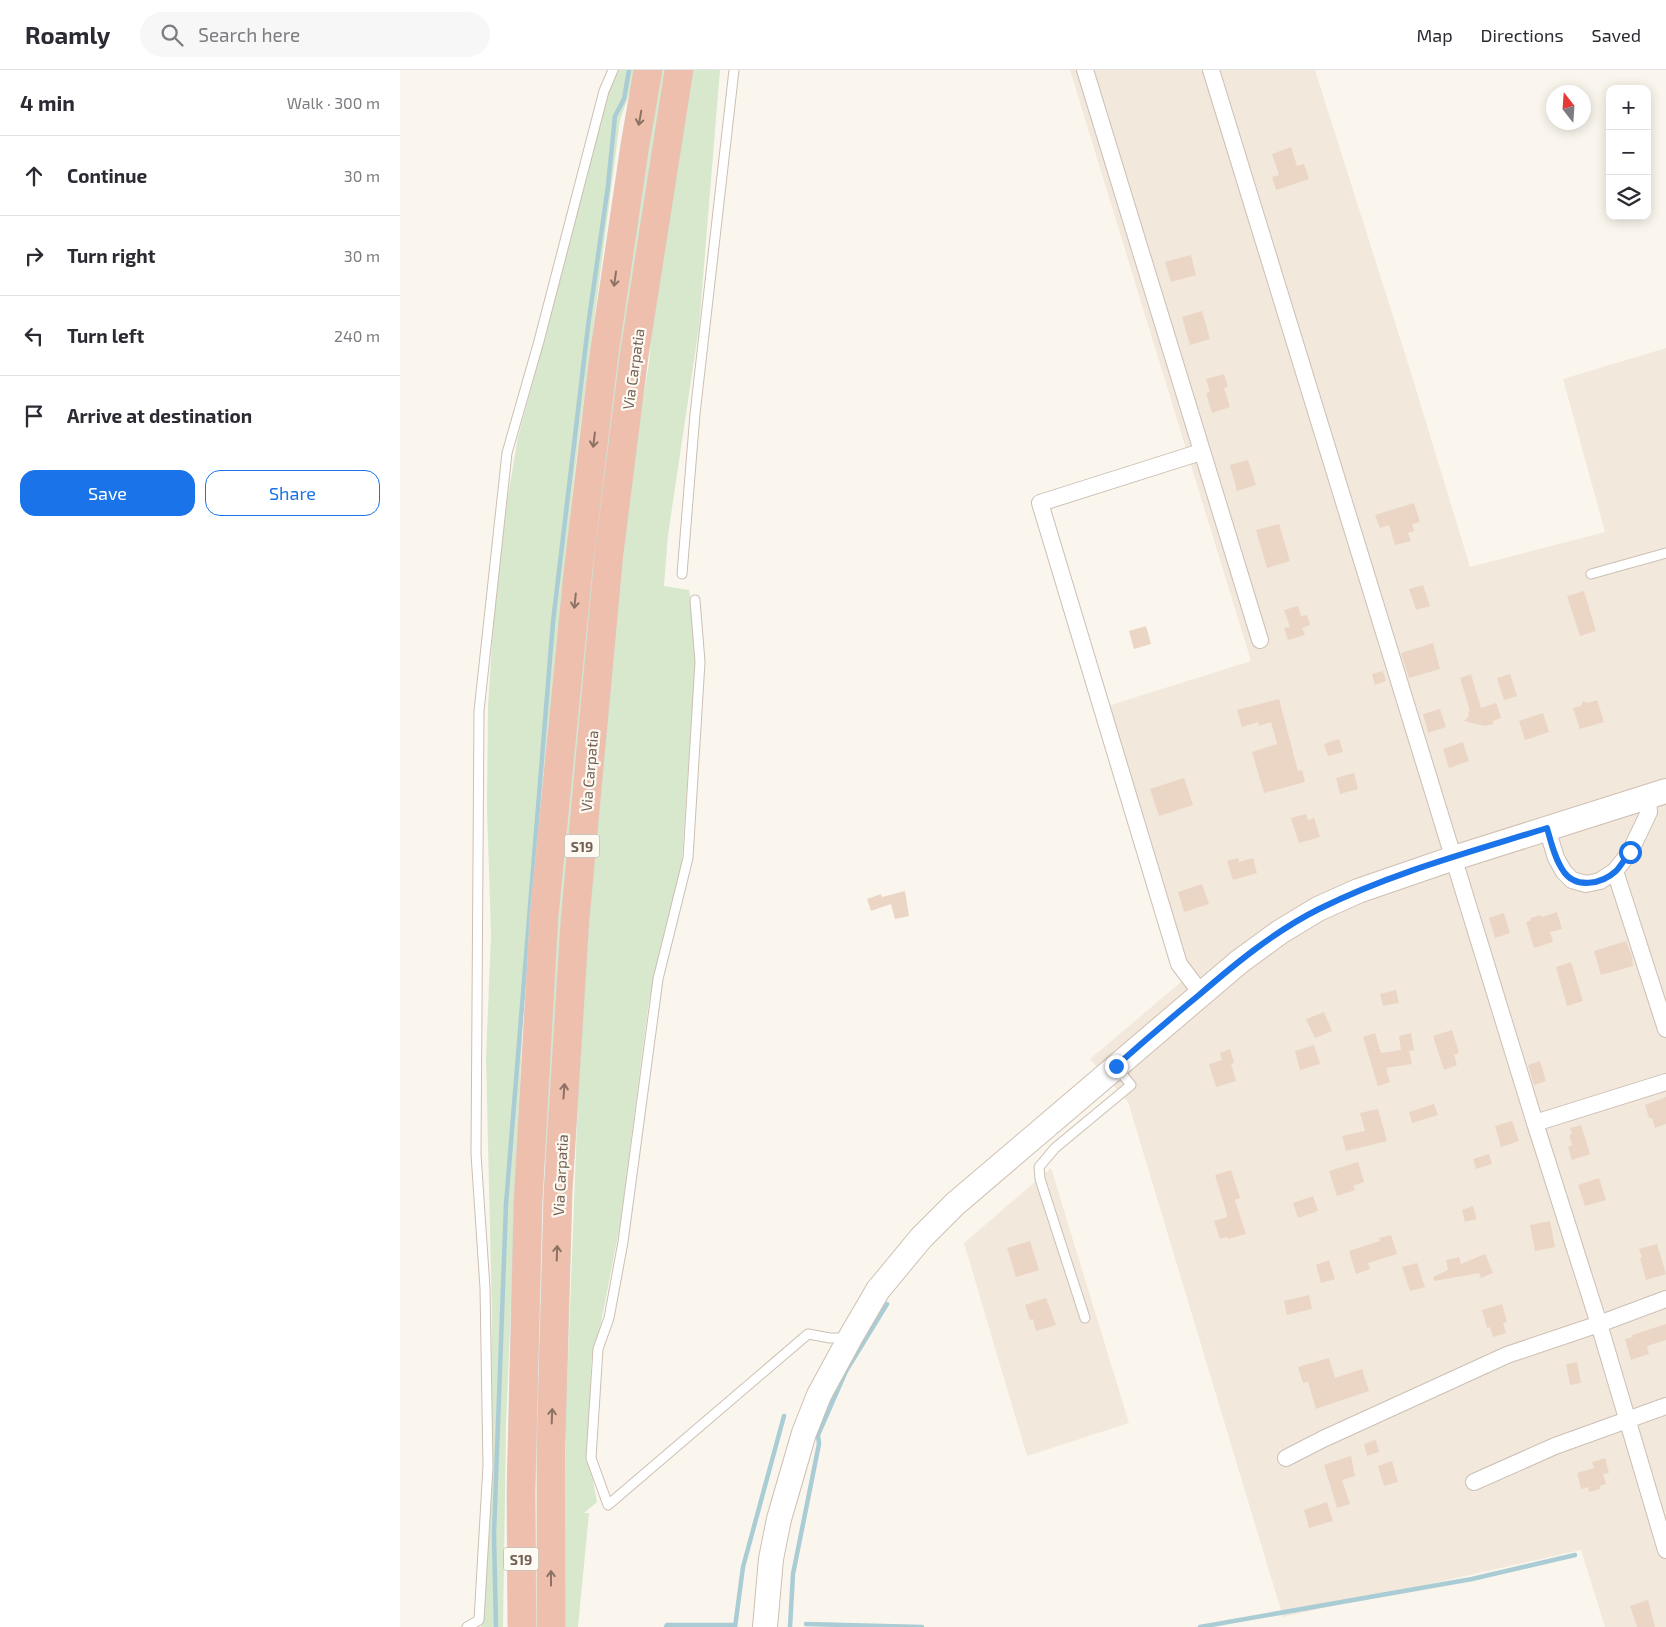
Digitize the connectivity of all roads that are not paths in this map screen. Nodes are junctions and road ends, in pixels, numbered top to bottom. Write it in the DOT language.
graph roads {
  1 [pos="613,70"];
  2 [pos="648,70"];
  3 [pos="679,70"];
  4 [pos="734,70"];
  5 [pos="1085,70"];
  6 [pos="1211,70"];
  7 [pos="1202,452"];
  8 [pos="1666,553"];
  9 [pos="682,574"];
  10 [pos="1591,574"];
  11 [pos="695,600"];
  12 [pos="1260,640"];
  13 [pos="1657,794"];
  14 [pos="1547,828"];
  15 [pos="1454,858"];
  16 [pos="1616,871"];
  17 [pos="1202,993"];
  18 [pos="1666,1029"];
  19 [pos="1116,1066"];
  20 [pos="1666,1082"];
  21 [pos="1535,1123"];
  22 [pos="1666,1298"];
  23 [pos="1085,1318"];
  24 [pos="1599,1324"];
  25 [pos="850,1338"];
  26 [pos="1666,1406"];
  27 [pos="1628,1420"];
  28 [pos="1286,1458"];
  29 [pos="1474,1482"];
  30 [pos="1666,1550"];
  31 [pos="467,1627"];
  32 [pos="522,1627"];
  33 [pos="551,1627"];
  34 [pos="764,1627"];
  1 -- 31 [label="lane"];
  2 -- 32 [label="highway, Via Carpatia / S19, one-way"];
  33 -- 3 [label="highway, Via Carpatia / S19, one-way"];
  4 -- 9 [label="lane"];
  5 -- 7 [label="street"];
  6 -- 15 [label="street"];
  7 -- 12 [label="street"];
  7 -- 17 [label="street"];
  8 -- 10 [label="lane"];
  11 -- 25 [label="lane"];
  13 -- 14 [label="street"];
  13 -- 16 [label="street"];
  14 -- 15 [label="street"];
  14 -- 16 [label="street"];
  15 -- 17 [label="street"];
  15 -- 21 [label="street"];
  16 -- 18 [label="street"];
  17 -- 19 [label="street"];
  19 -- 23 [label="lane"];
  19 -- 25 [label="street"];
  20 -- 21 [label="street"];
  21 -- 24 [label="street"];
  22 -- 24 [label="street"];
  24 -- 27 [label="street"];
  24 -- 28 [label="street"];
  25 -- 34 [label="street"];
  26 -- 27 [label="street"];
  27 -- 29 [label="street"];
  27 -- 30 [label="street"];
}
